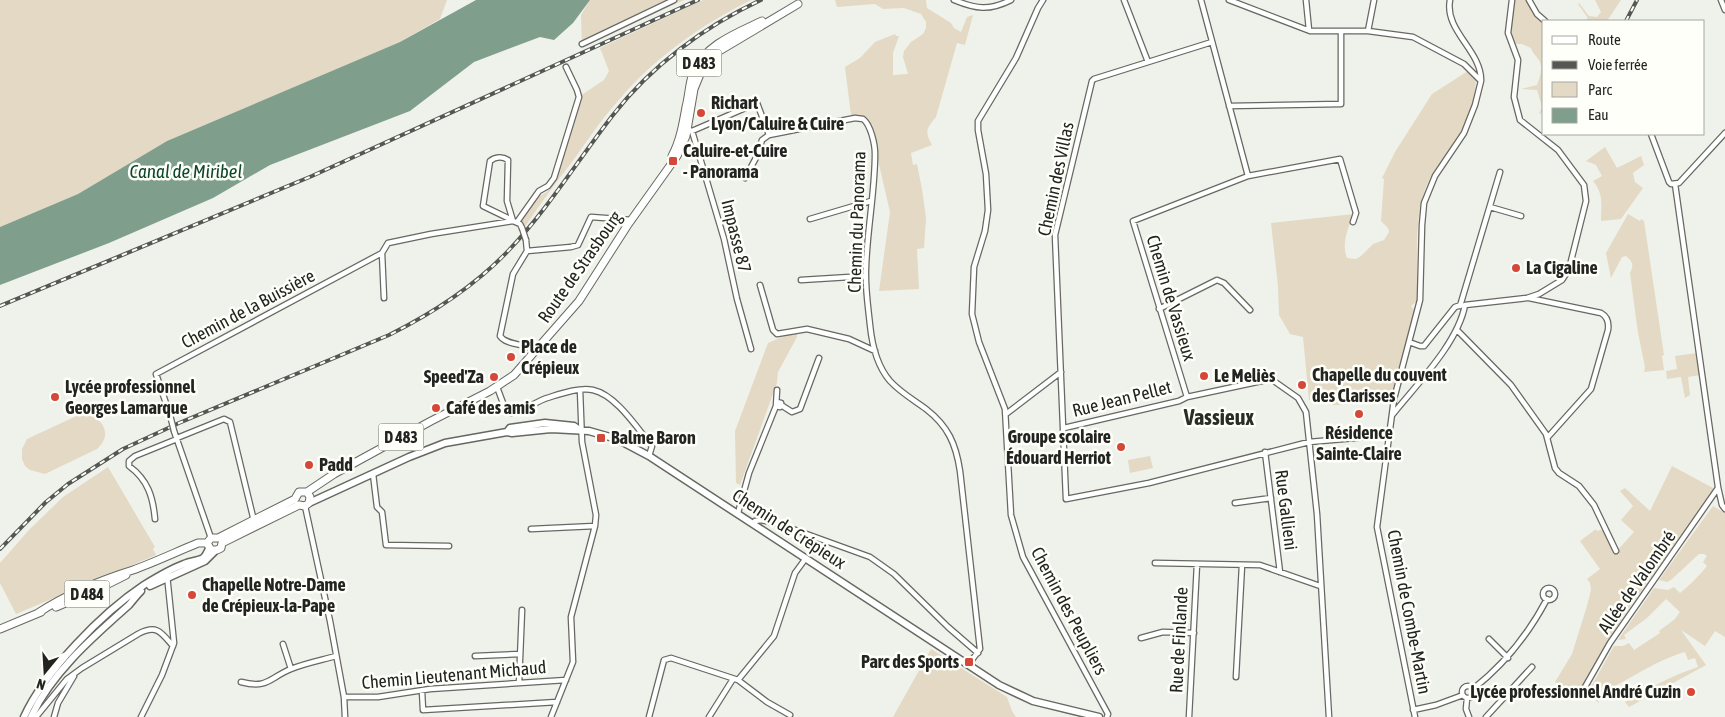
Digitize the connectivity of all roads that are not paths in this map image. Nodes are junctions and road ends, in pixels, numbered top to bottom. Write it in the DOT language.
graph roads {
  1 [pos="674,0"];
  2 [pos="806,0"];
  3 [pos="954,0"];
  4 [pos="1011,0"];
  5 [pos="1043,0"];
  6 [pos="1124,0"];
  7 [pos="1201,0"];
  8 [pos="1229,0"];
  9 [pos="1306,0"];
  10 [pos="1374,0"];
  11 [pos="1450,0"];
  12 [pos="1512,0"];
  13 [pos="1529,0"];
  14 [pos="1544,20"];
  15 [pos="1309,30"];
  16 [pos="1368,31"];
  17 [pos="1341,32"];
  18 [pos="1212,42"];
  19 [pos="582,44"];
  20 [pos="1148,62"];
  21 [pos="566,67"];
  22 [pos="1481,81"];
  23 [pos="1229,106"];
  24 [pos="1725,128"];
  25 [pos="687,129"];
  26 [pos="1725,134"];
  27 [pos="769,135"];
  28 [pos="1651,135"];
  29 [pos="1718,140"];
  30 [pos="1500,172"];
  31 [pos="1248,176"];
  32 [pos="745,178"];
  33 [pos="1675,184"];
  34 [pos="871,201"];
  35 [pos="1490,207"];
  36 [pos="1521,216"];
  37 [pos="810,219"];
  38 [pos="632,220"];
  39 [pos="515,221"];
  40 [pos="1353,222"];
  41 [pos="527,251"];
  42 [pos="382,253"];
  43 [pos="866,276"];
  44 [pos="801,280"];
  45 [pos="760,285"];
  46 [pos="384,298"];
  47 [pos="1527,298"];
  48 [pos="1463,305"];
  49 [pos="1159,309"];
  50 [pos="1250,310"];
  51 [pos="1457,330"];
  52 [pos="1409,342"];
  53 [pos="751,349"];
  54 [pos="536,351"];
  55 [pos="875,351"];
  56 [pos="818,358"];
  57 [pos="1061,372"];
  58 [pos="497,387"];
  59 [pos="580,390"];
  60 [pos="777,390"];
  61 [pos="1187,397"];
  62 [pos="778,404"];
  63 [pos="1006,414"];
  64 [pos="1392,415"];
  65 [pos="1064,428"];
  66 [pos="580,430"];
  67 [pos="1390,435"];
  68 [pos="1548,436"];
  69 [pos="177,439"];
  70 [pos="1309,442"];
  71 [pos="1265,452"];
  72 [pos="649,456"];
  73 [pos="373,474"];
  74 [pos="1718,487"];
  75 [pos="1725,487"];
  76 [pos="1271,498"];
  77 [pos="304,500"];
  78 [pos="1235,503"];
  79 [pos="1725,509"];
  80 [pos="738,513"];
  81 [pos="155,519"];
  82 [pos="254,520"];
  83 [pos="753,523"];
  84 [pos="596,526"];
  85 [pos="531,529"];
  86 [pos="214,544"];
  87 [pos="449,546"];
  88 [pos="1616,551"];
  89 [pos="806,558"];
  90 [pos="1155,563"];
  91 [pos="1197,564"];
  92 [pos="1242,565"];
  93 [pos="1280,572"];
  94 [pos="167,574"];
  95 [pos="1320,586"];
  96 [pos="1547,599"];
  97 [pos="522,610"];
  98 [pos="0,629"];
  99 [pos="1194,633"];
  100 [pos="1141,638"];
  101 [pos="1489,639"];
  102 [pos="283,644"];
  103 [pos="173,646"];
  104 [pos="978,653"];
  105 [pos="520,654"];
  106 [pos="336,656"];
  107 [pos="475,656"];
  108 [pos="1508,658"];
  109 [pos="969,664"];
  110 [pos="1532,667"];
  111 [pos="291,669"];
  112 [pos="75,673"];
  113 [pos="1236,677"];
  114 [pos="566,680"];
  115 [pos="735,680"];
  116 [pos="241,682"];
  117 [pos="519,683"];
  118 [pos="1473,689"];
  119 [pos="422,690"];
  120 [pos="1581,694"];
  121 [pos="1465,697"];
  122 [pos="344,698"];
  123 [pos="557,702"];
  124 [pos="1414,710"];
  125 [pos="790,715"];
  126 [pos="24,717"];
  127 [pos="31,717"];
  128 [pos="36,717"];
  129 [pos="54,717"];
  130 [pos="141,717"];
  131 [pos="344,717"];
  132 [pos="551,717"];
  133 [pos="649,717"];
  134 [pos="709,717"];
  135 [pos="1099,717"];
  136 [pos="1107,717"];
  137 [pos="1189,717"];
  138 [pos="1329,717"];
  139 [pos="1415,717"];
  140 [pos="1469,717"];
  141 [pos="1486,717"];
  1 -- 19 [label="street"];
  2 -- 25 [label="main road, Route de Strasbourg / D 483"];
  3 -- 4 [label="street"];
  5 -- 63 [label="street, Chemin des Peupliers"];
  6 -- 20 [label="street"];
  7 -- 18 [label="street"];
  8 -- 15 [label="street"];
  9 -- 15 [label="street"];
  10 -- 16 [label="street"];
  11 -- 22 [label="street"];
  12 -- 47 [label="street"];
  13 -- 14 [label="street"];
  15 -- 17 [label="street"];
  16 -- 17 [label="street"];
  16 -- 22 [label="street"];
  17 -- 23 [label="street"];
  18 -- 20 [label="street, Chemin des Villas"];
  18 -- 23 [label="street"];
  20 -- 57 [label="street, Chemin des Villas"];
  21 -- 39 [label="street"];
  22 -- 52 [label="street, Chemin de Combe-Martin"];
  23 -- 31 [label="street"];
  24 -- 29 [label="street"];
  25 -- 27 [label="street"];
  25 -- 38 [label="main road, Route de Strasbourg / D 483"];
  25 -- 53 [label="street, Impasse 87"];
  26 -- 29 [label="street"];
  27 -- 32 [label="street"];
  27 -- 34 [label="street, Chemin du Panorama"];
  28 -- 33 [label="street"];
  29 -- 33 [label="street"];
  30 -- 35 [label="street"];
  31 -- 40 [label="street"];
  31 -- 49 [label="street, Chemin de Vassieux"];
  33 -- 74 [label="street"];
  34 -- 37 [label="street"];
  34 -- 43 [label="street, Chemin du Panorama"];
  35 -- 36 [label="street"];
  35 -- 48 [label="street"];
  38 -- 41 [label="street"];
  38 -- 54 [label="main road, Route de Strasbourg / D 483"];
  39 -- 39 [label="street"];
  39 -- 41 [label="street, bridge"];
  39 -- 42 [label="street, Chemin de la Buissière"];
  41 -- 54 [label="street"];
  42 -- 46 [label="street"];
  42 -- 69 [label="street, Chemin de la Buissière, bridge"];
  43 -- 44 [label="street"];
  43 -- 55 [label="street, Chemin du Panorama"];
  45 -- 55 [label="street"];
  47 -- 48 [label="street"];
  47 -- 68 [label="street"];
  48 -- 51 [label="street"];
  48 -- 52 [label="street"];
  49 -- 50 [label="street"];
  49 -- 61 [label="street, Chemin de Vassieux"];
  51 -- 64 [label="street"];
  51 -- 68 [label="street"];
  52 -- 64 [label="street, Chemin de Combe-Martin"];
  54 -- 58 [label="main road, Route de Strasbourg / D 483"];
  55 -- 104 [label="street, Chemin du Panorama"];
  56 -- 62 [label="street"];
  57 -- 63 [label="street"];
  57 -- 65 [label="street, Chemin des Villas"];
  58 -- 59 [label="street"];
  58 -- 77 [label="main road, Route de Strasbourg / D 483"];
  59 -- 66 [label="street"];
  59 -- 72 [label="street"];
  60 -- 62 [label="street"];
  61 -- 65 [label="street, Rue Jean Pellet"];
  61 -- 70 [label="street"];
  62 -- 80 [label="street"];
  63 -- 136 [label="street, Chemin des Peupliers"];
  64 -- 67 [label="street, Chemin de Combe-Martin"];
  65 -- 71 [label="street, Chemin des Villas"];
  66 -- 72 [label="street, Chemin de Crépieux"];
  66 -- 73 [label="street, Chemin de Crépieux"];
  66 -- 84 [label="street"];
  67 -- 70 [label="street"];
  67 -- 124 [label="street, Chemin de Combe-Martin"];
  68 -- 88 [label="street"];
  69 -- 81 [label="street"];
  69 -- 82 [label="street"];
  69 -- 86 [label="street, Chemin de la Buissière"];
  70 -- 71 [label="street"];
  70 -- 95 [label="street"];
  71 -- 76 [label="street, Rue Gallieni"];
  72 -- 80 [label="street, Chemin de Crépieux"];
  73 -- 77 [label="street, Chemin de Crépieux"];
  73 -- 87 [label="street"];
  74 -- 75 [label="street"];
  74 -- 79 [label="street"];
  74 -- 120 [label="street, Allée de Valombré"];
  76 -- 78 [label="street"];
  76 -- 93 [label="street, Rue Gallieni"];
  77 -- 82 [label="main road, D 483"];
  77 -- 86 [label="main road, D 483"];
  77 -- 106 [label="street"];
  80 -- 83 [label="street, Chemin de Crépieux"];
  82 -- 86 [label="main road, D 483"];
  83 -- 89 [label="street, Chemin de Crépieux"];
  83 -- 104 [label="street"];
  84 -- 85 [label="street"];
  84 -- 114 [label="street"];
  86 -- 94 [label="street"];
  86 -- 98 [label="main road, D 484"];
  89 -- 109 [label="street, Chemin de Crépieux"];
  89 -- 115 [label="street"];
  90 -- 91 [label="street"];
  91 -- 92 [label="street"];
  91 -- 99 [label="street, Rue de Finlande"];
  92 -- 93 [label="street"];
  92 -- 113 [label="street"];
  93 -- 95 [label="street"];
  94 -- 103 [label="street"];
  94 -- 126 [label="street"];
  94 -- 127 [label="street"];
  95 -- 138 [label="street"];
  96 -- 108 [label="street"];
  97 -- 105 [label="street"];
  99 -- 100 [label="street"];
  99 -- 137 [label="street, Rue de Finlande"];
  101 -- 108 [label="street"];
  102 -- 111 [label="street"];
  103 -- 112 [label="street"];
  103 -- 130 [label="street"];
  104 -- 109 [label="street"];
  105 -- 107 [label="street"];
  105 -- 117 [label="street"];
  106 -- 111 [label="street"];
  106 -- 122 [label="street"];
  108 -- 118 [label="street"];
  109 -- 135 [label="street, Chemin de Crépieux"];
  110 -- 141 [label="street"];
  111 -- 116 [label="street"];
  112 -- 128 [label="street"];
  112 -- 129 [label="street"];
  114 -- 117 [label="street, Chemin Lieutenant Michaud"];
  114 -- 123 [label="street"];
  115 -- 125 [label="street"];
  115 -- 133 [label="street"];
  115 -- 134 [label="street"];
  117 -- 119 [label="street, Chemin Lieutenant Michaud"];
  118 -- 121 [label="street"];
  118 -- 121 [label="street"];
  119 -- 122 [label="street, Chemin Lieutenant Michaud"];
  119 -- 123 [label="street"];
  121 -- 124 [label="street"];
  121 -- 140 [label="street"];
  122 -- 131 [label="street"];
  123 -- 132 [label="street"];
  124 -- 139 [label="street, Chemin de Combe-Martin"];
}
